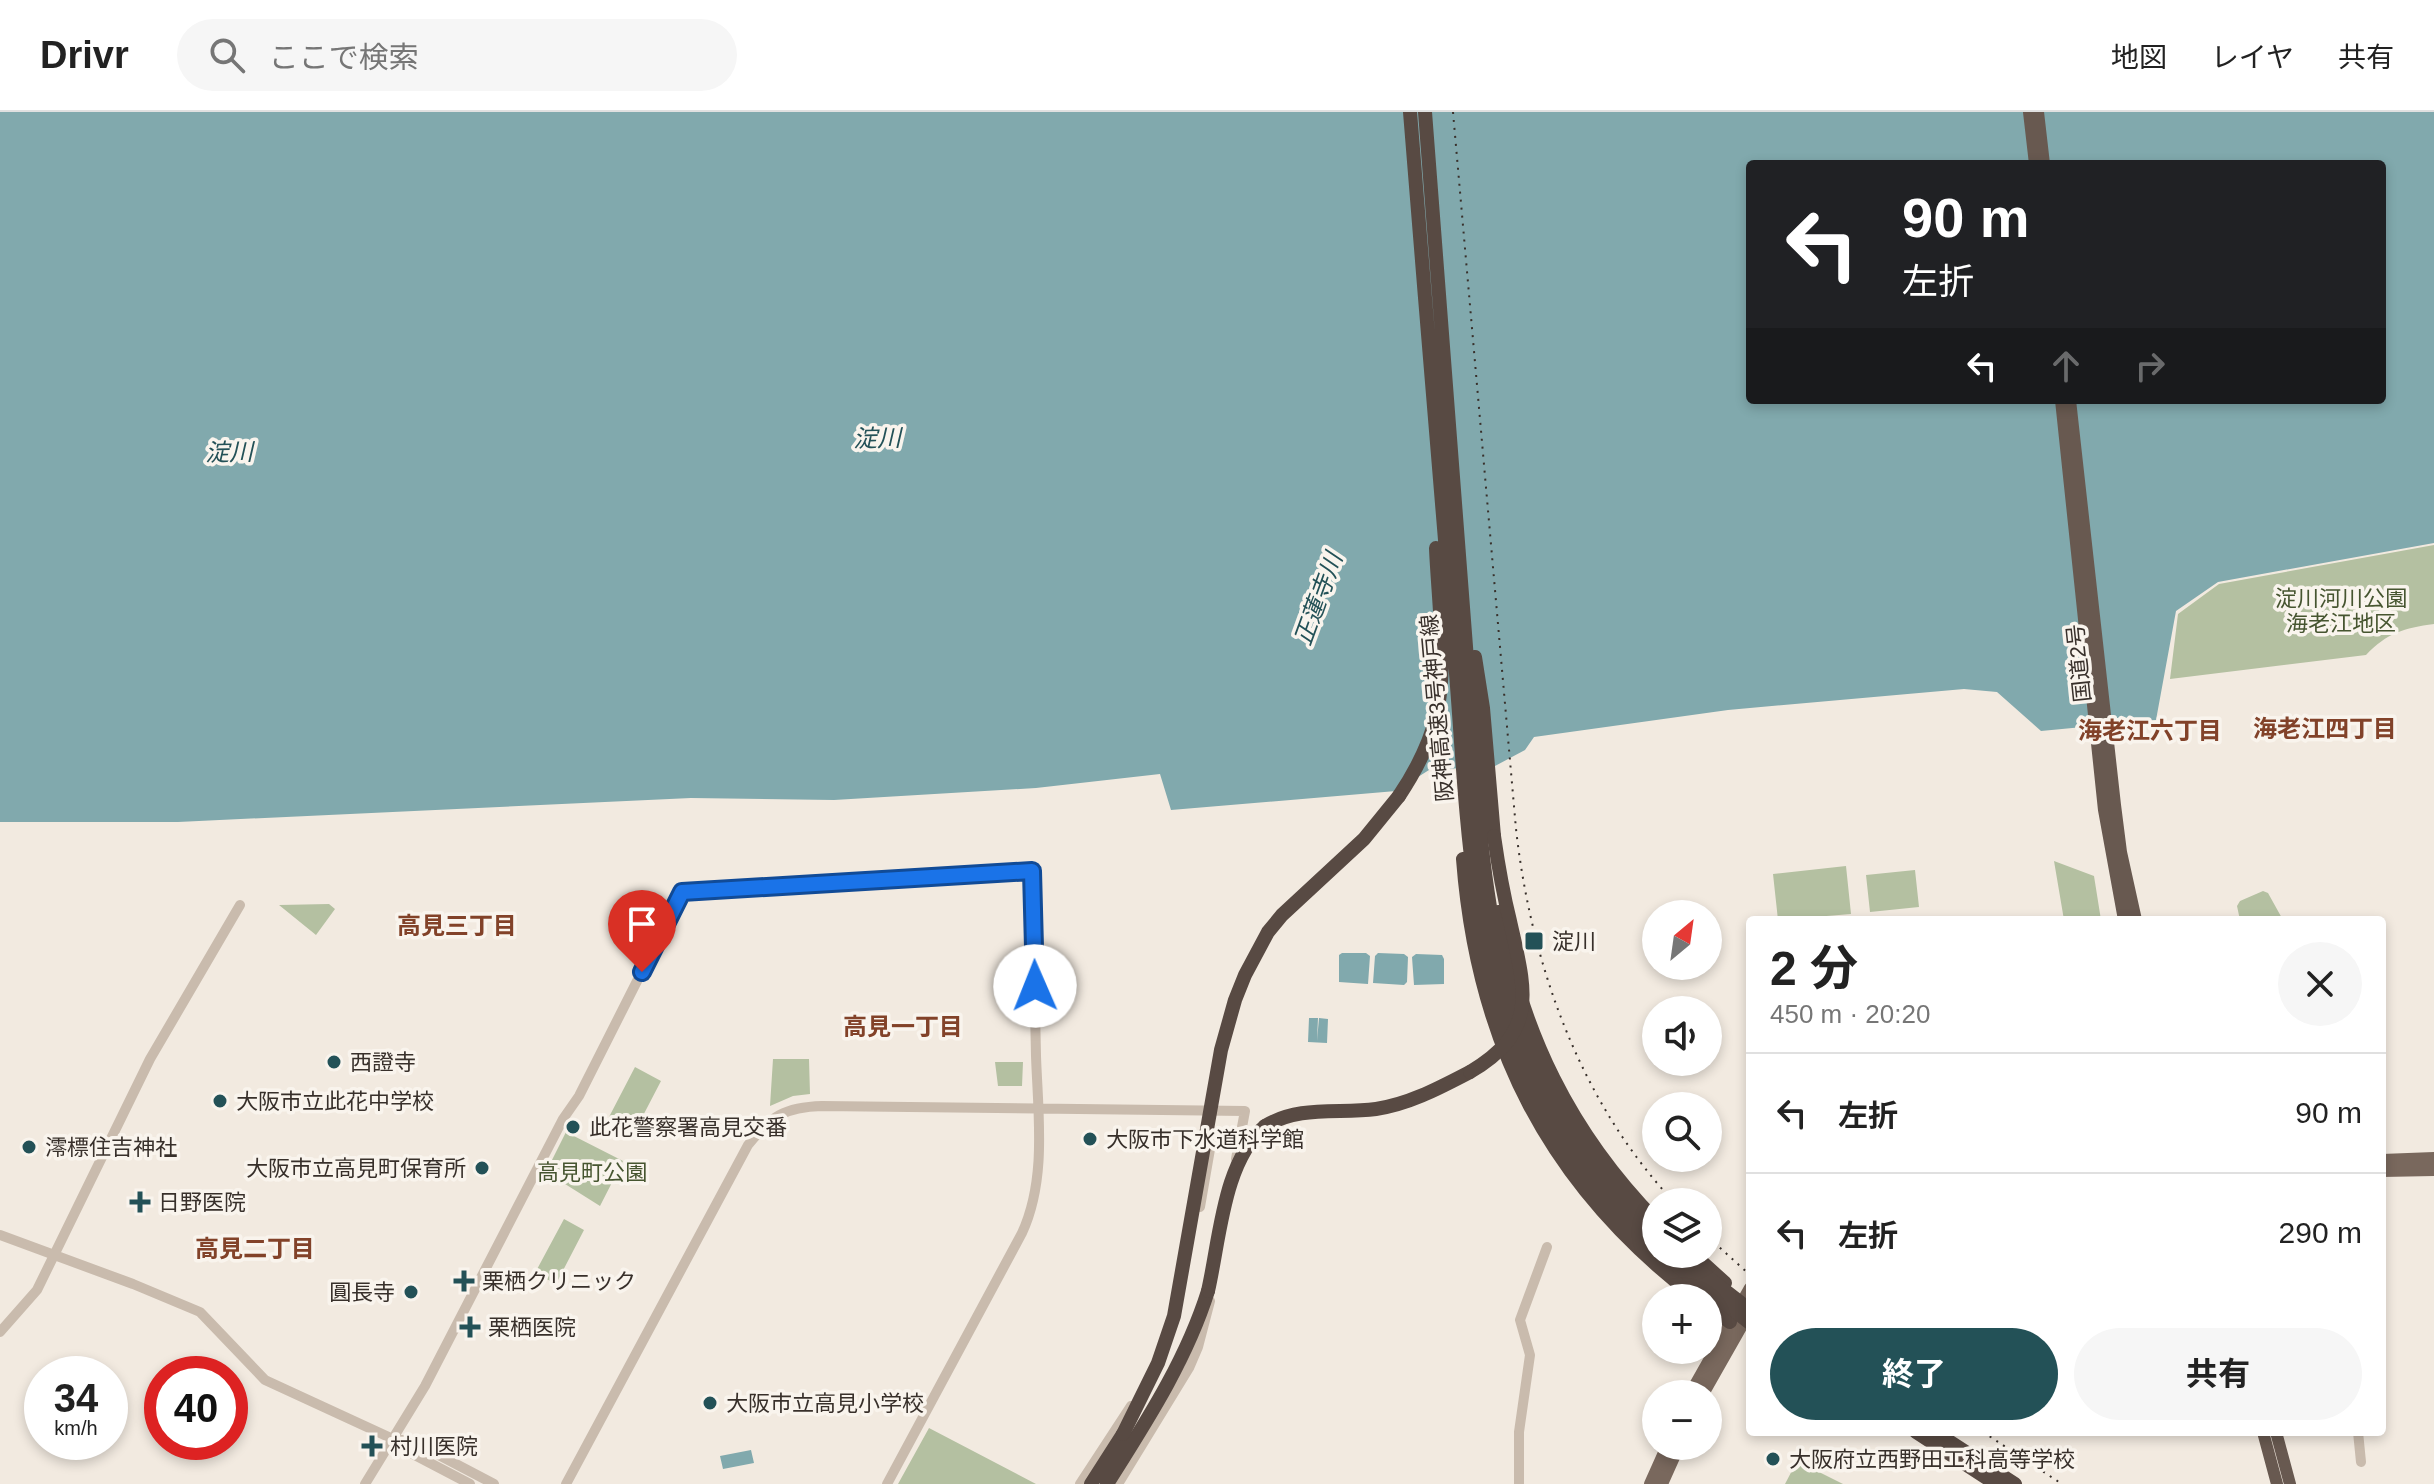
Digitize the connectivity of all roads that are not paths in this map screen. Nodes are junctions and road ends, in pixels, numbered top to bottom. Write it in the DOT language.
graph roads {
  1 [pos="1410,112"];
  2 [pos="1425,112"];
  3 [pos="2029,112"];
  4 [pos="2038,112"];
  5 [pos="2035,160"];
  6 [pos="2044,160"];
  7 [pos="2061,404"];
  8 [pos="2070,404"];
  9 [pos="1438,460"];
  10 [pos="1462,594"];
  11 [pos="2104,746"];
  12 [pos="1468,752"];
  13 [pos="240,905"];
  14 [pos="2123,916"];
  15 [pos="2135,916"];
  16 [pos="1037,1108"];
  17 [pos="1217,1110"];
  18 [pos="2434,1158"];
  19 [pos="2386,1160"];
  20 [pos="2434,1170"];
  21 [pos="2386,1171"];
  22 [pos="1642,1207"];
  23 [pos="1642,1220"];
  24 [pos="0,1235"];
  25 [pos="1642,1236"];
  26 [pos="1547,1247"];
  27 [pos="55,1254"];
  28 [pos="1680,1268"];
  29 [pos="1699,1268"];
  30 [pos="1709,1268"];
  31 [pos="1681,1284"];
  32 [pos="1746,1299"];
  33 [pos="1746,1300"];
  34 [pos="1746,1305"];
  35 [pos="1746,1308"];
  36 [pos="1722,1316"];
  37 [pos="1746,1320"];
  38 [pos="1730,1322"];
  39 [pos="0,1332"];
  40 [pos="1698,1380"];
  41 [pos="1710,1380"];
  42 [pos="1922,1436"];
  43 [pos="1941,1436"];
  44 [pos="2264,1436"];
  45 [pos="2277,1436"];
  46 [pos="2358,1436"];
  47 [pos="1129,1437"];
  48 [pos="393,1439"];
  49 [pos="1661,1460"];
  50 [pos="1673,1460"];
  51 [pos="2361,1462"];
  52 [pos="365,1484"];
  53 [pos="470,1484"];
  54 [pos="494,1484"];
  55 [pos="566,1484"];
  56 [pos="887,1484"];
  57 [pos="1080,1484"];
  58 [pos="1091,1484"];
  59 [pos="1107,1484"];
  60 [pos="1118,1484"];
  61 [pos="1519,1484"];
  62 [pos="1650,1484"];
  63 [pos="1662,1484"];
  64 [pos="1996,1484"];
  65 [pos="2015,1484"];
  66 [pos="2277,1484"];
  67 [pos="2290,1484"];
  1 -- 9 [label="highway, 阪神高速3号神戸線"];
  2 -- 10 [label="highway, 阪神高速3号神戸線"];
  3 -- 5 [label="highway"];
  4 -- 6 [label="highway"];
  7 -- 11 [label="highway, 国道2号"];
  8 -- 11 [label="highway, 国道2号"];
  9 -- 12 [label="highway, 阪神高速3号神戸線"];
  9 -- 47 [label="highway, bridge"];
  10 -- 12 [label="highway, 阪神高速3号神戸線"];
  10 -- 47 [label="highway, bridge"];
  11 -- 14 [label="highway, 国道2号"];
  11 -- 15 [label="highway, 国道2号"];
  12 -- 22 [label="highway, bridge"];
  12 -- 23 [label="highway, 阪神高速3号神戸線"];
  12 -- 25 [label="highway, 阪神高速3号神戸線"];
  12 -- 31 [label="highway"];
  13 -- 27 [label="street"];
  16 -- 17 [label="street"];
  16 -- 48 [label="street"];
  16 -- 55 [label="street"];
  16 -- 56 [label="street"];
  17 -- 57 [label="street"];
  17 -- 60 [label="street"];
  18 -- 19 [label="main road"];
  20 -- 21 [label="main road"];
  24 -- 27 [label="street"];
  26 -- 61 [label="street"];
  27 -- 39 [label="street"];
  27 -- 48 [label="street"];
  28 -- 37 [label="highway, bridge"];
  29 -- 33 [label="highway, bridge"];
  30 -- 32 [label="highway"];
  34 -- 38 [label="main road"];
  35 -- 41 [label="main road"];
  36 -- 38 [label="highway"];
  38 -- 40 [label="main road"];
  42 -- 64 [label="highway"];
  43 -- 65 [label="highway"];
  44 -- 66 [label="highway"];
  45 -- 67 [label="highway"];
  46 -- 51 [label="street"];
  47 -- 58 [label="highway"];
  47 -- 59 [label="highway"];
  48 -- 52 [label="street"];
  48 -- 53 [label="street"];
  48 -- 54 [label="street"];
  49 -- 62 [label="main road"];
  50 -- 63 [label="main road"];
}
